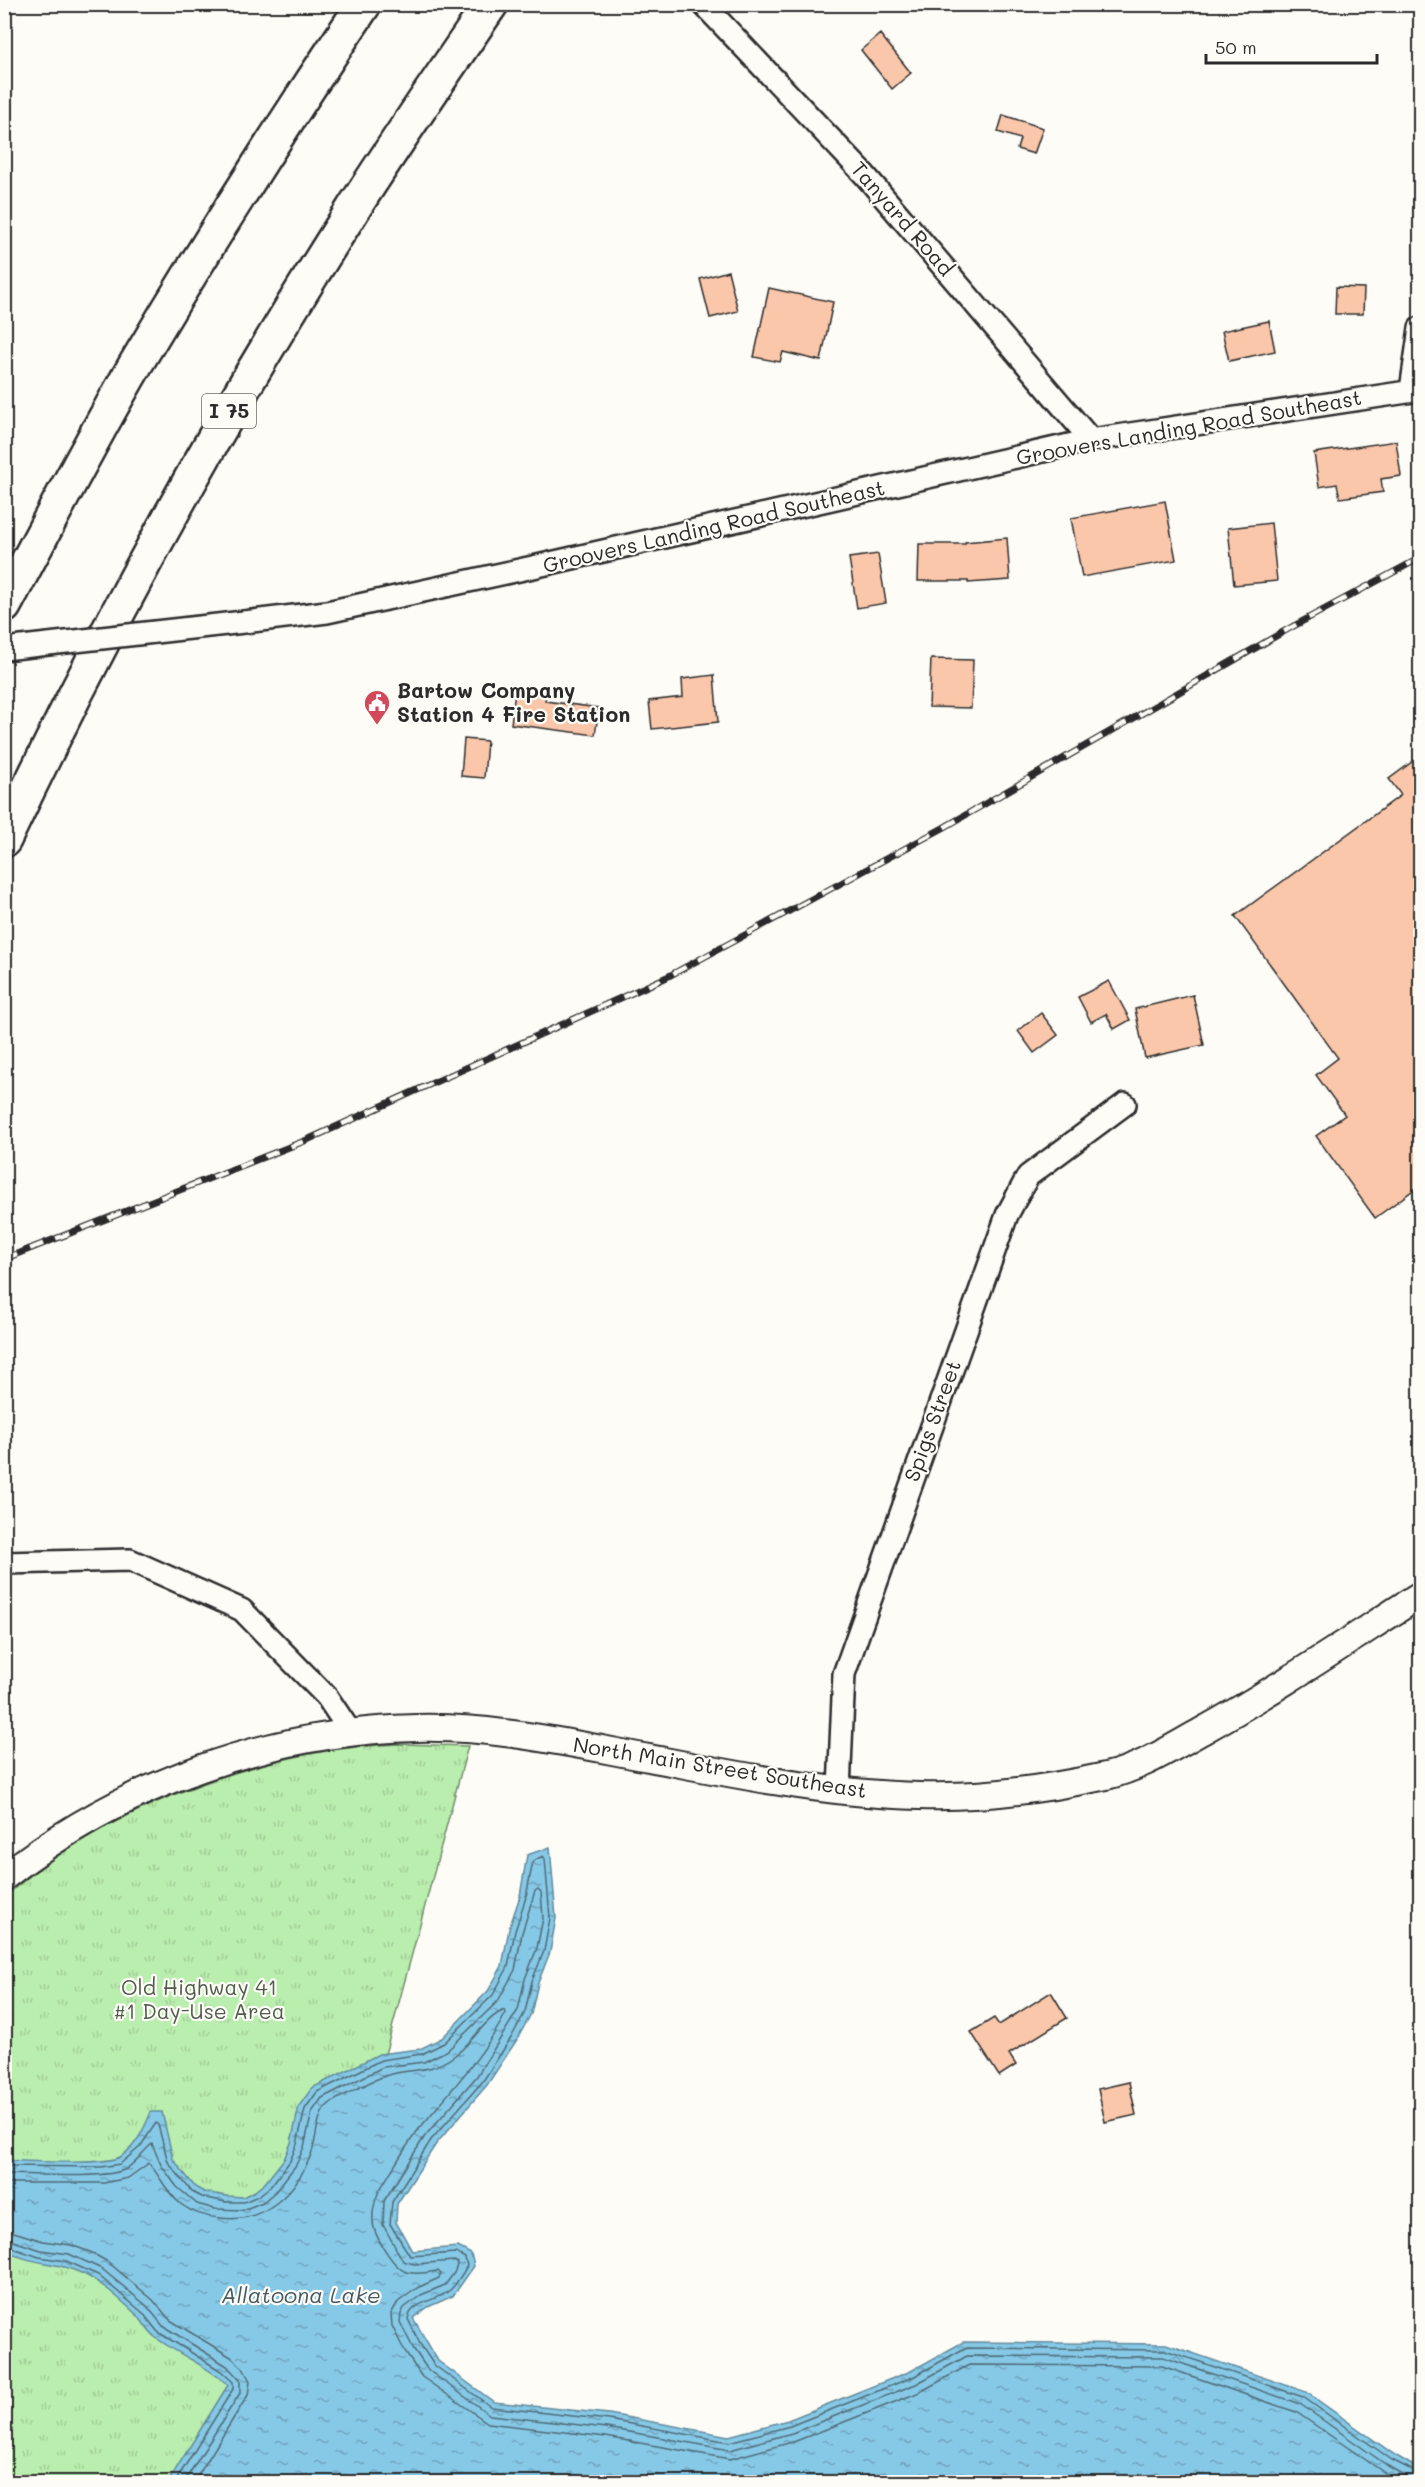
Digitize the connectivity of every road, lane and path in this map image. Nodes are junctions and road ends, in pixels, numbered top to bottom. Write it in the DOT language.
graph roads {
  1 [pos="364,4"];
  2 [pos="491,4"];
  3 [pos="703,4"];
  4 [pos="1420,328"];
  5 [pos="1416,390"];
  6 [pos="1091,440"];
  7 [pos="4,606"];
  8 [pos="4,648"];
  9 [pos="4,840"];
  10 [pos="1125,1104"];
  11 [pos="4,1563"];
  12 [pos="1420,1595"];
  13 [pos="351,1732"];
  14 [pos="839,1790"];
  15 [pos="4,1877"];
  1 -- 7 [label="highway"];
  2 -- 9 [label="highway, I 75"];
  3 -- 6 [label="street, Tanyard Road"];
  4 -- 5 [label="street"];
  5 -- 6 [label="street, Groovers Landing Road Southeast"];
  6 -- 8 [label="street, Groovers Landing Road Southeast, bridge"];
  10 -- 14 [label="street, Spigs Street"];
  11 -- 13 [label="street"];
  12 -- 14 [label="street, North Main Street Southeast"];
  13 -- 14 [label="street, North Main Street Southeast"];
  13 -- 15 [label="street, North Main Street Southeast"];
}
